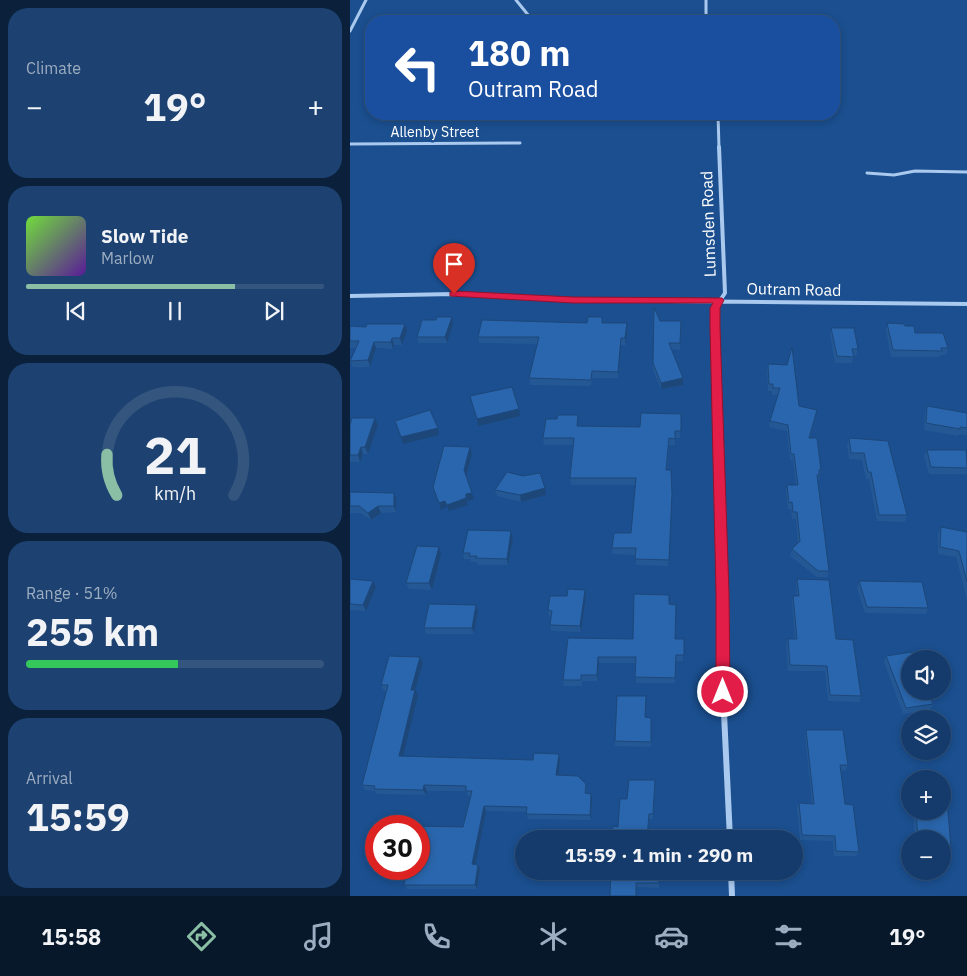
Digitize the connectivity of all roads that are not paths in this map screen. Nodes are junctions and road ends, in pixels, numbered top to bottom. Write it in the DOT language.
graph roads {
  1 [pos="366,0"];
  2 [pos="516,0"];
  3 [pos="706,0"];
  4 [pos="527,15"];
  5 [pos="706,15"];
  6 [pos="350,30"];
  7 [pos="718,120"];
  8 [pos="520,143"];
  9 [pos="350,144"];
  10 [pos="967,172"];
  11 [pos="867,173"];
  12 [pos="350,296"];
  13 [pos="719,300"];
  14 [pos="967,304"];
  15 [pos="730,830"];
  16 [pos="731,880"];
  17 [pos="732,896"];
  1 -- 6 [label="street"];
  2 -- 4 [label="street"];
  3 -- 5 [label="street"];
  7 -- 13 [label="street, Lumsden Road"];
  8 -- 9 [label="street, Allenby Street"];
  10 -- 11 [label="lane"];
  12 -- 13 [label="street, Outram Road"];
  13 -- 14 [label="street, Outram Road"];
  13 -- 15 [label="street, Lumsden Road"];
  16 -- 17 [label="street"];
}
